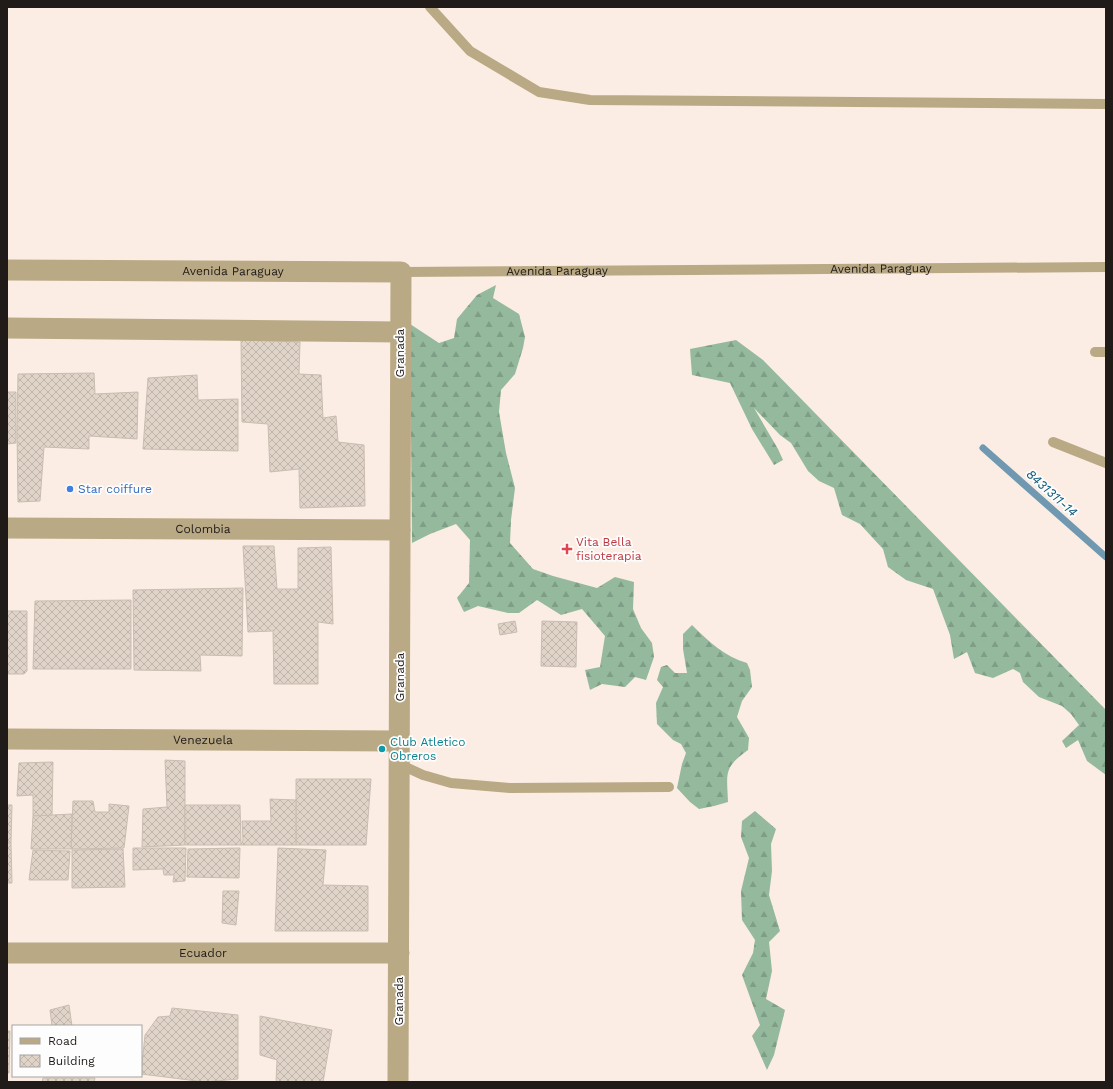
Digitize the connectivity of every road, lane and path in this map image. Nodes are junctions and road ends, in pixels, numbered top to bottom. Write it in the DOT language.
graph roads {
  1 [pos="430,7"];
  2 [pos="1106,104"];
  3 [pos="1106,267"];
  4 [pos="7,270"];
  5 [pos="401,272"];
  6 [pos="7,328"];
  7 [pos="400,332"];
  8 [pos="1095,352"];
  9 [pos="1106,352"];
  10 [pos="1053,442"];
  11 [pos="1106,463"];
  12 [pos="7,528"];
  13 [pos="400,530"];
  14 [pos="7,739"];
  15 [pos="400,740"];
  16 [pos="400,764"];
  17 [pos="669,788"];
  18 [pos="7,953"];
  19 [pos="399,953"];
  20 [pos="398,1082"];
  1 -- 2 [label="lane"];
  3 -- 5 [label="lane, Avenida Paraguay"];
  4 -- 5 [label="street, Avenida Paraguay"];
  5 -- 7 [label="street, Granada"];
  6 -- 7 [label="street"];
  7 -- 13 [label="street, Granada"];
  8 -- 9 [label="lane"];
  10 -- 11 [label="lane"];
  12 -- 13 [label="street, Colombia"];
  13 -- 15 [label="street, Granada"];
  14 -- 15 [label="street, Venezuela"];
  15 -- 16 [label="street, Granada"];
  16 -- 17 [label="lane"];
  16 -- 19 [label="street, Granada"];
  18 -- 19 [label="street, Ecuador"];
  19 -- 20 [label="street, Granada"];
}
